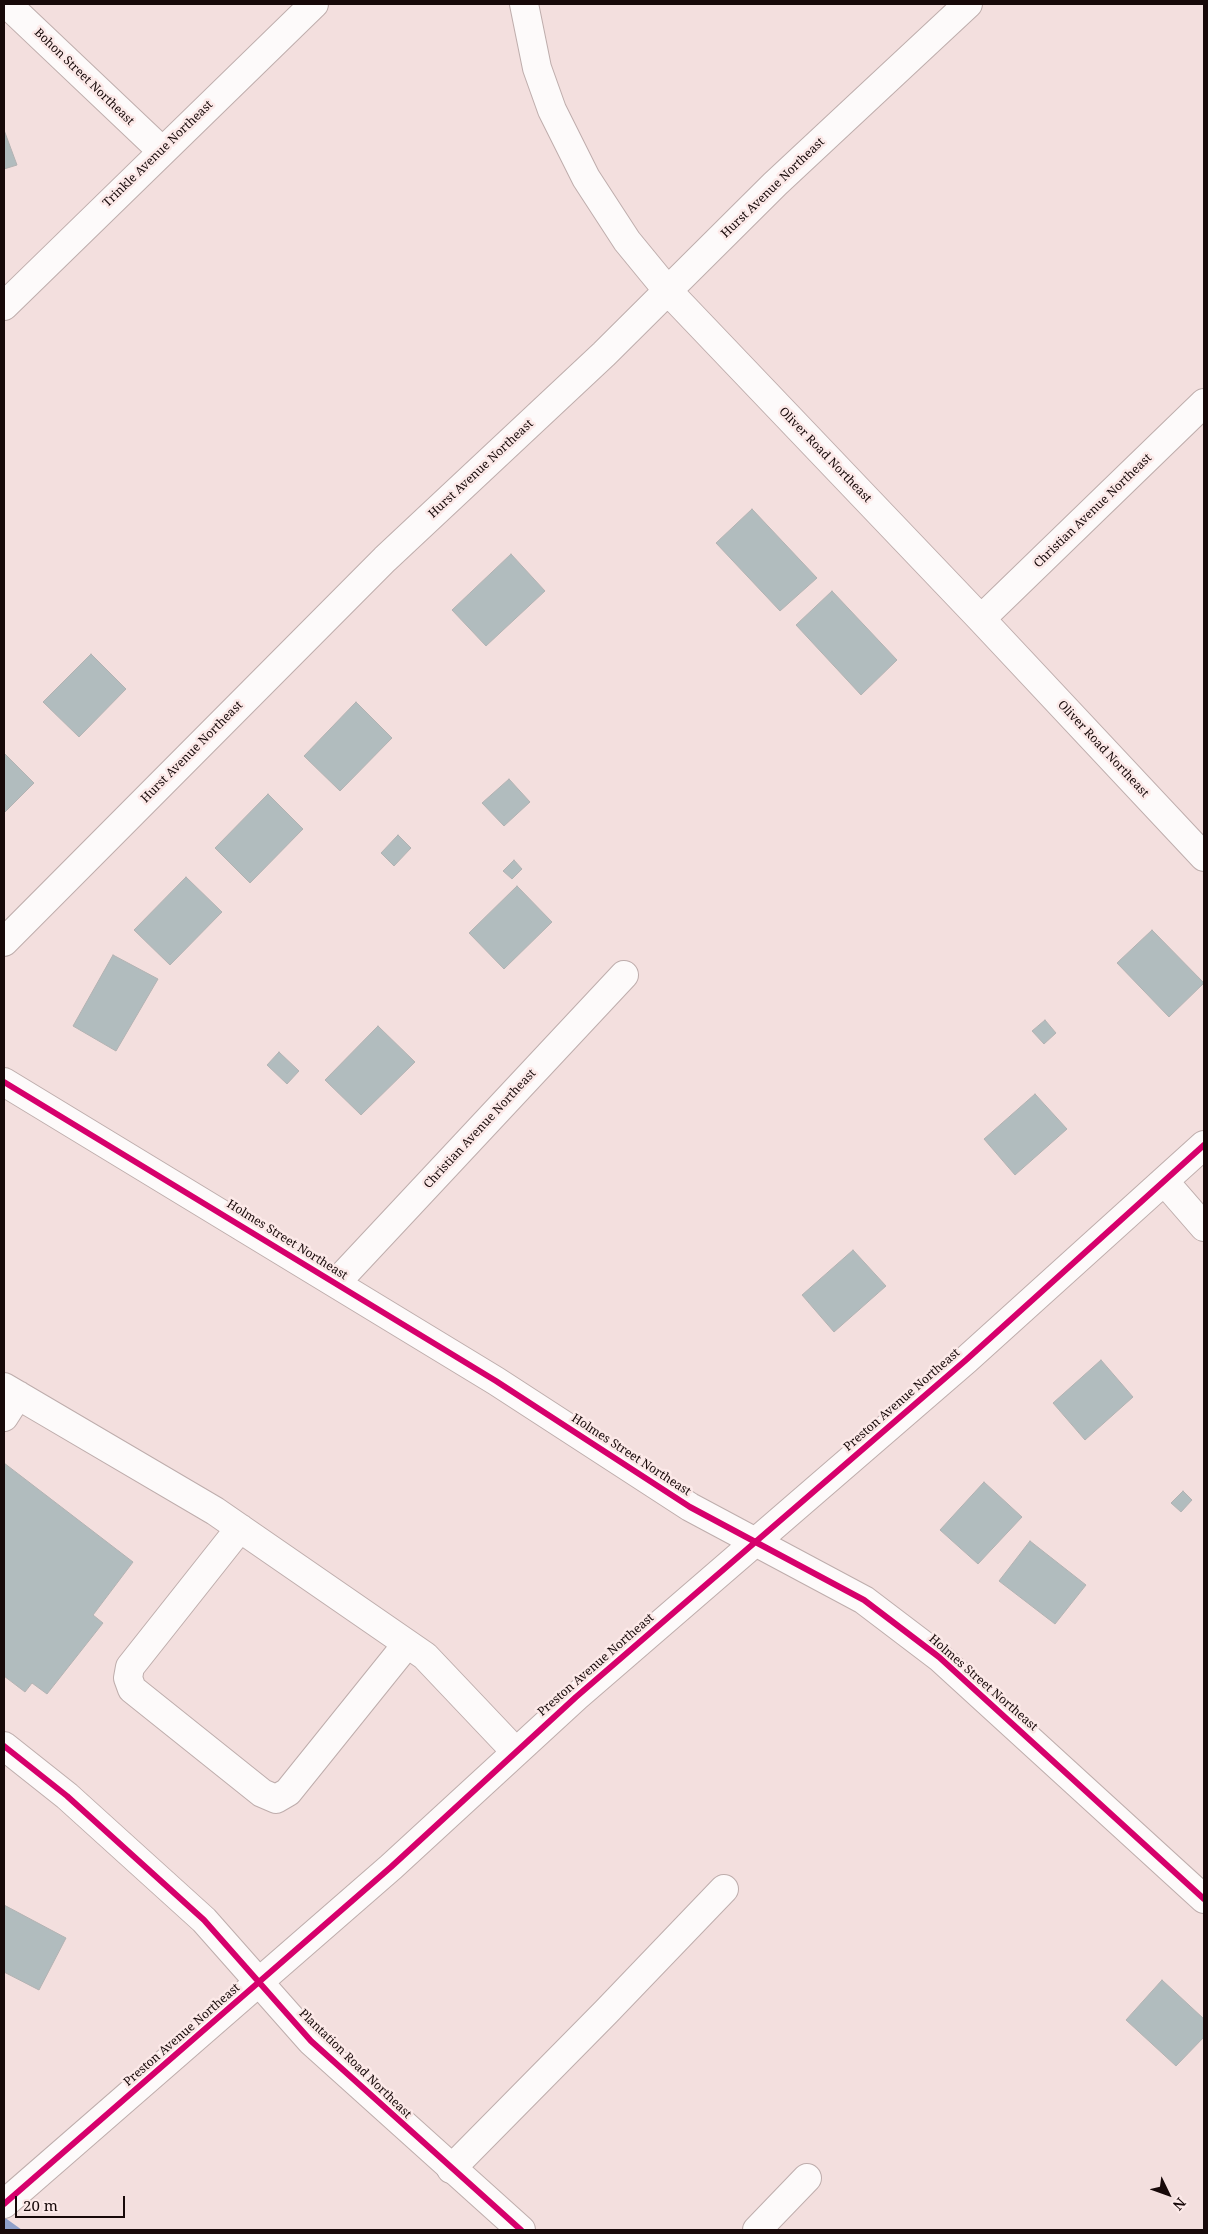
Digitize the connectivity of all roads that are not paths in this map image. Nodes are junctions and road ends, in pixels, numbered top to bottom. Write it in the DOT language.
graph roads {
  1 [pos="7,4"];
  2 [pos="314,4"];
  3 [pos="524,4"];
  4 [pos="968,4"];
  5 [pos="162,151"];
  6 [pos="668,291"];
  7 [pos="4,306"];
  8 [pos="1204,403"];
  9 [pos="981,619"];
  10 [pos="1204,857"];
  11 [pos="4,942"];
  12 [pos="624,975"];
  13 [pos="4,1082"];
  14 [pos="1204,1145"];
  15 [pos="1164,1181"];
  16 [pos="1204,1227"];
  17 [pos="336,1283"];
  18 [pos="8,1400"];
  19 [pos="240,1528"];
  20 [pos="755,1541"];
  21 [pos="407,1644"];
  22 [pos="4,1746"];
  23 [pos="516,1752"];
  24 [pos="724,1888"];
  25 [pos="1204,1899"];
  26 [pos="259,1982"];
  27 [pos="451,2169"];
  28 [pos="807,2178"];
  29 [pos="4,2204"];
  30 [pos="521,2230"];
  31 [pos="758,2230"];
  1 -- 5 [label="street, Bohon Street Northeast"];
  2 -- 5 [label="street, Trinkle Avenue Northeast"];
  3 -- 6 [label="street, Oliver Road Northeast"];
  4 -- 6 [label="street, Hurst Avenue Northeast"];
  5 -- 7 [label="street, Trinkle Avenue Northeast"];
  6 -- 9 [label="street, Oliver Road Northeast"];
  6 -- 11 [label="street, Hurst Avenue Northeast"];
  8 -- 9 [label="street, Christian Avenue Northeast"];
  9 -- 10 [label="street, Oliver Road Northeast"];
  12 -- 17 [label="street, Christian Avenue Northeast"];
  13 -- 17 [label="street, Holmes Street Northeast"];
  14 -- 15 [label="street, Preston Avenue Northeast"];
  15 -- 16 [label="street"];
  15 -- 20 [label="street, Preston Avenue Northeast"];
  17 -- 20 [label="street, Holmes Street Northeast"];
  18 -- 19 [label="street"];
  19 -- 21 [label="street"];
  19 -- 21 [label="street"];
  20 -- 23 [label="street, Preston Avenue Northeast"];
  20 -- 25 [label="street, Holmes Street Northeast"];
  21 -- 23 [label="street"];
  22 -- 26 [label="street, Plantation Road Northeast"];
  23 -- 26 [label="street, Preston Avenue Northeast"];
  24 -- 27 [label="street"];
  26 -- 27 [label="street, Plantation Road Northeast"];
  26 -- 29 [label="street, Preston Avenue Northeast"];
  27 -- 30 [label="street, Plantation Road Northeast"];
  28 -- 31 [label="street"];
}
